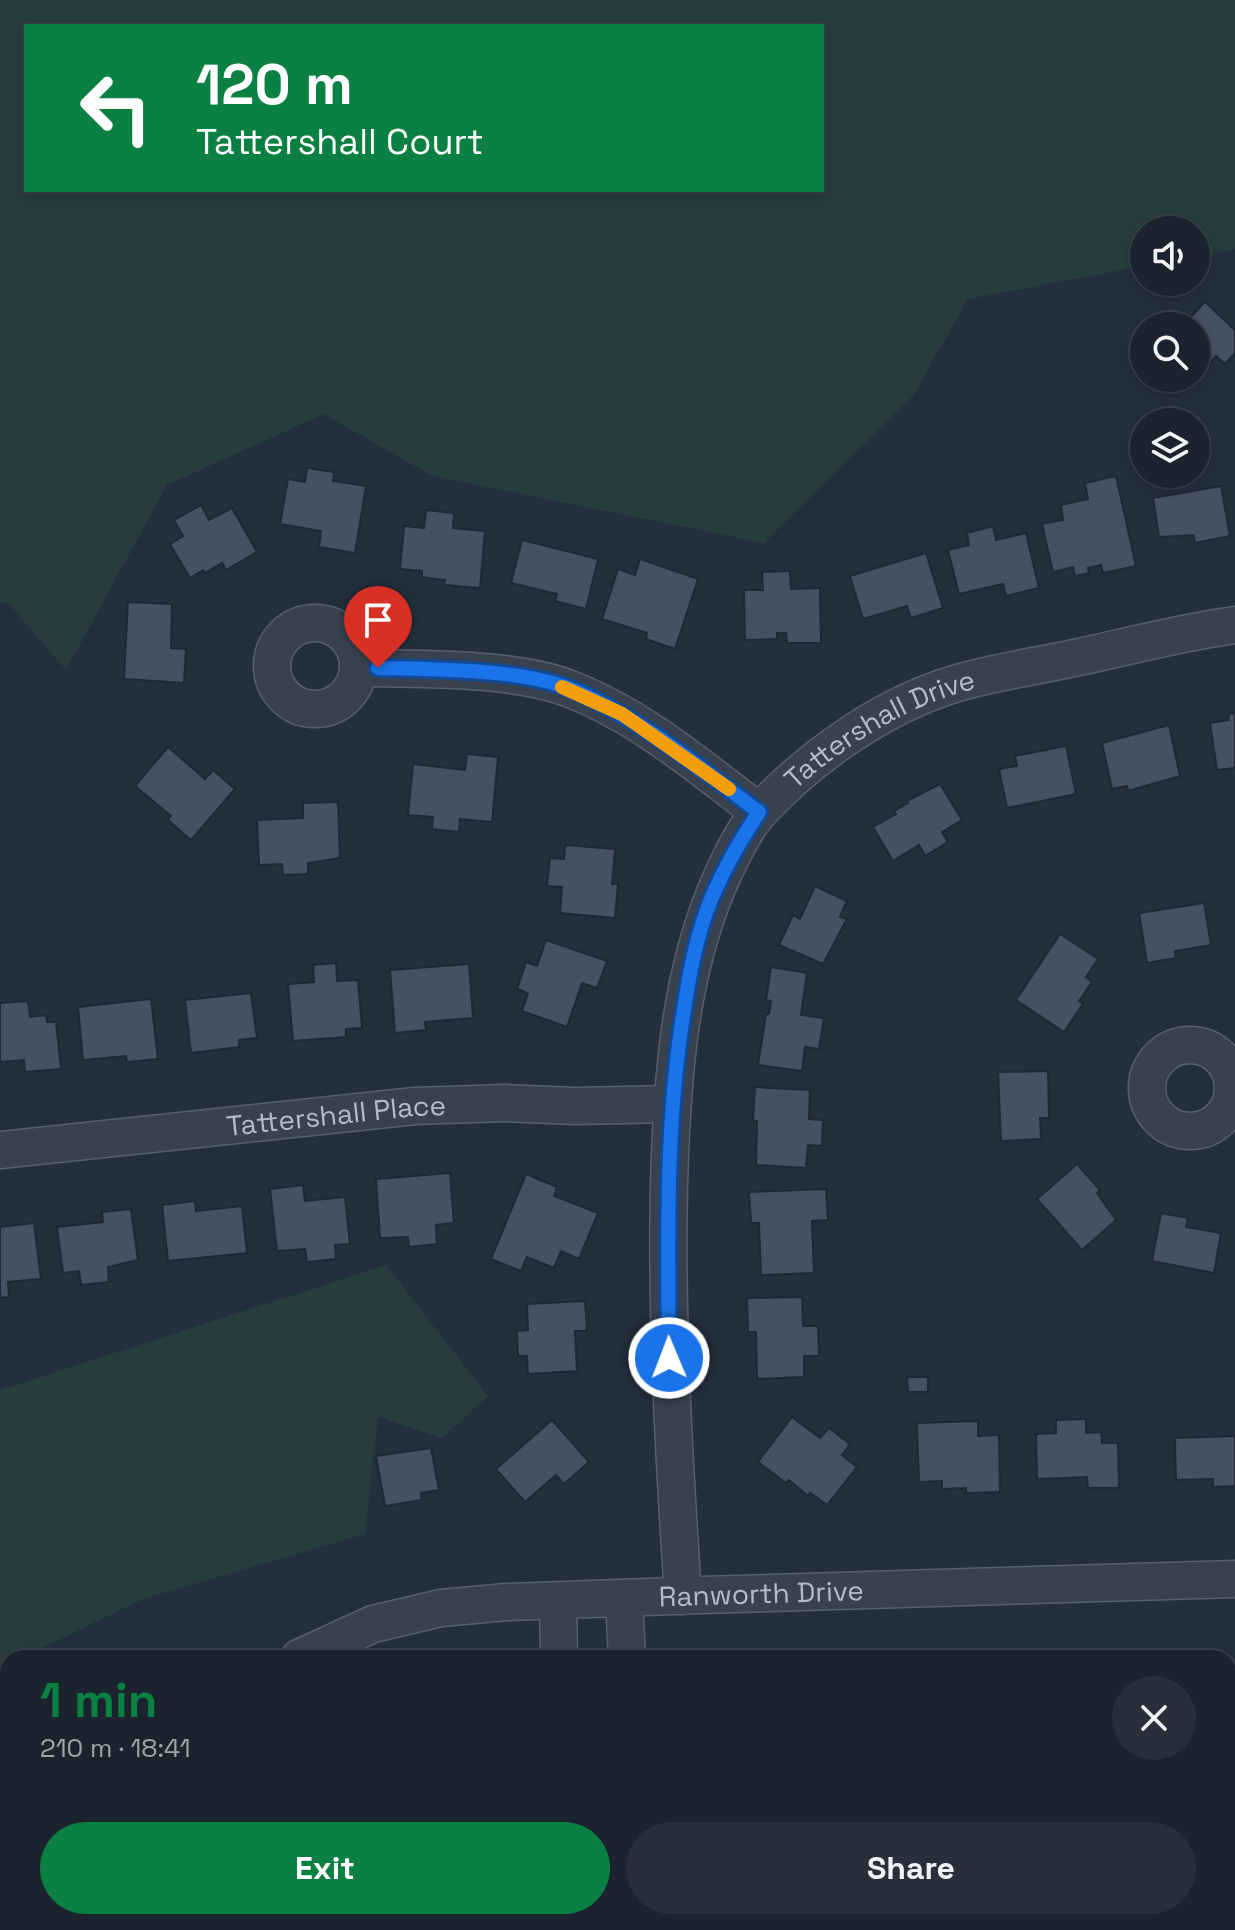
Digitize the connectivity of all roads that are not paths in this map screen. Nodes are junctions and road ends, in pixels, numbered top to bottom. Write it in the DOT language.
graph roads {
  1 [pos="1235,625"];
  2 [pos="358,668"];
  3 [pos="759,812"];
  4 [pos="672,1104"];
  5 [pos="0,1150"];
  6 [pos="1235,1579"];
  7 [pos="683,1596"];
  8 [pos="624,1598"];
  9 [pos="558,1601"];
  10 [pos="316,1650"];
  11 [pos="559,1650"];
  12 [pos="627,1650"];
  1 -- 3 [label="street, Tattershall Drive"];
  2 -- 3 [label="street"];
  3 -- 4 [label="street, Tattershall Drive"];
  4 -- 5 [label="street, Tattershall Place"];
  4 -- 7 [label="street, Tattershall Drive"];
  6 -- 7 [label="street, Ranworth Drive"];
  7 -- 8 [label="street, Ranworth Drive"];
  8 -- 9 [label="street, Ranworth Drive"];
  8 -- 12 [label="street"];
  9 -- 10 [label="street, Ranworth Drive"];
  9 -- 11 [label="street"];
}
